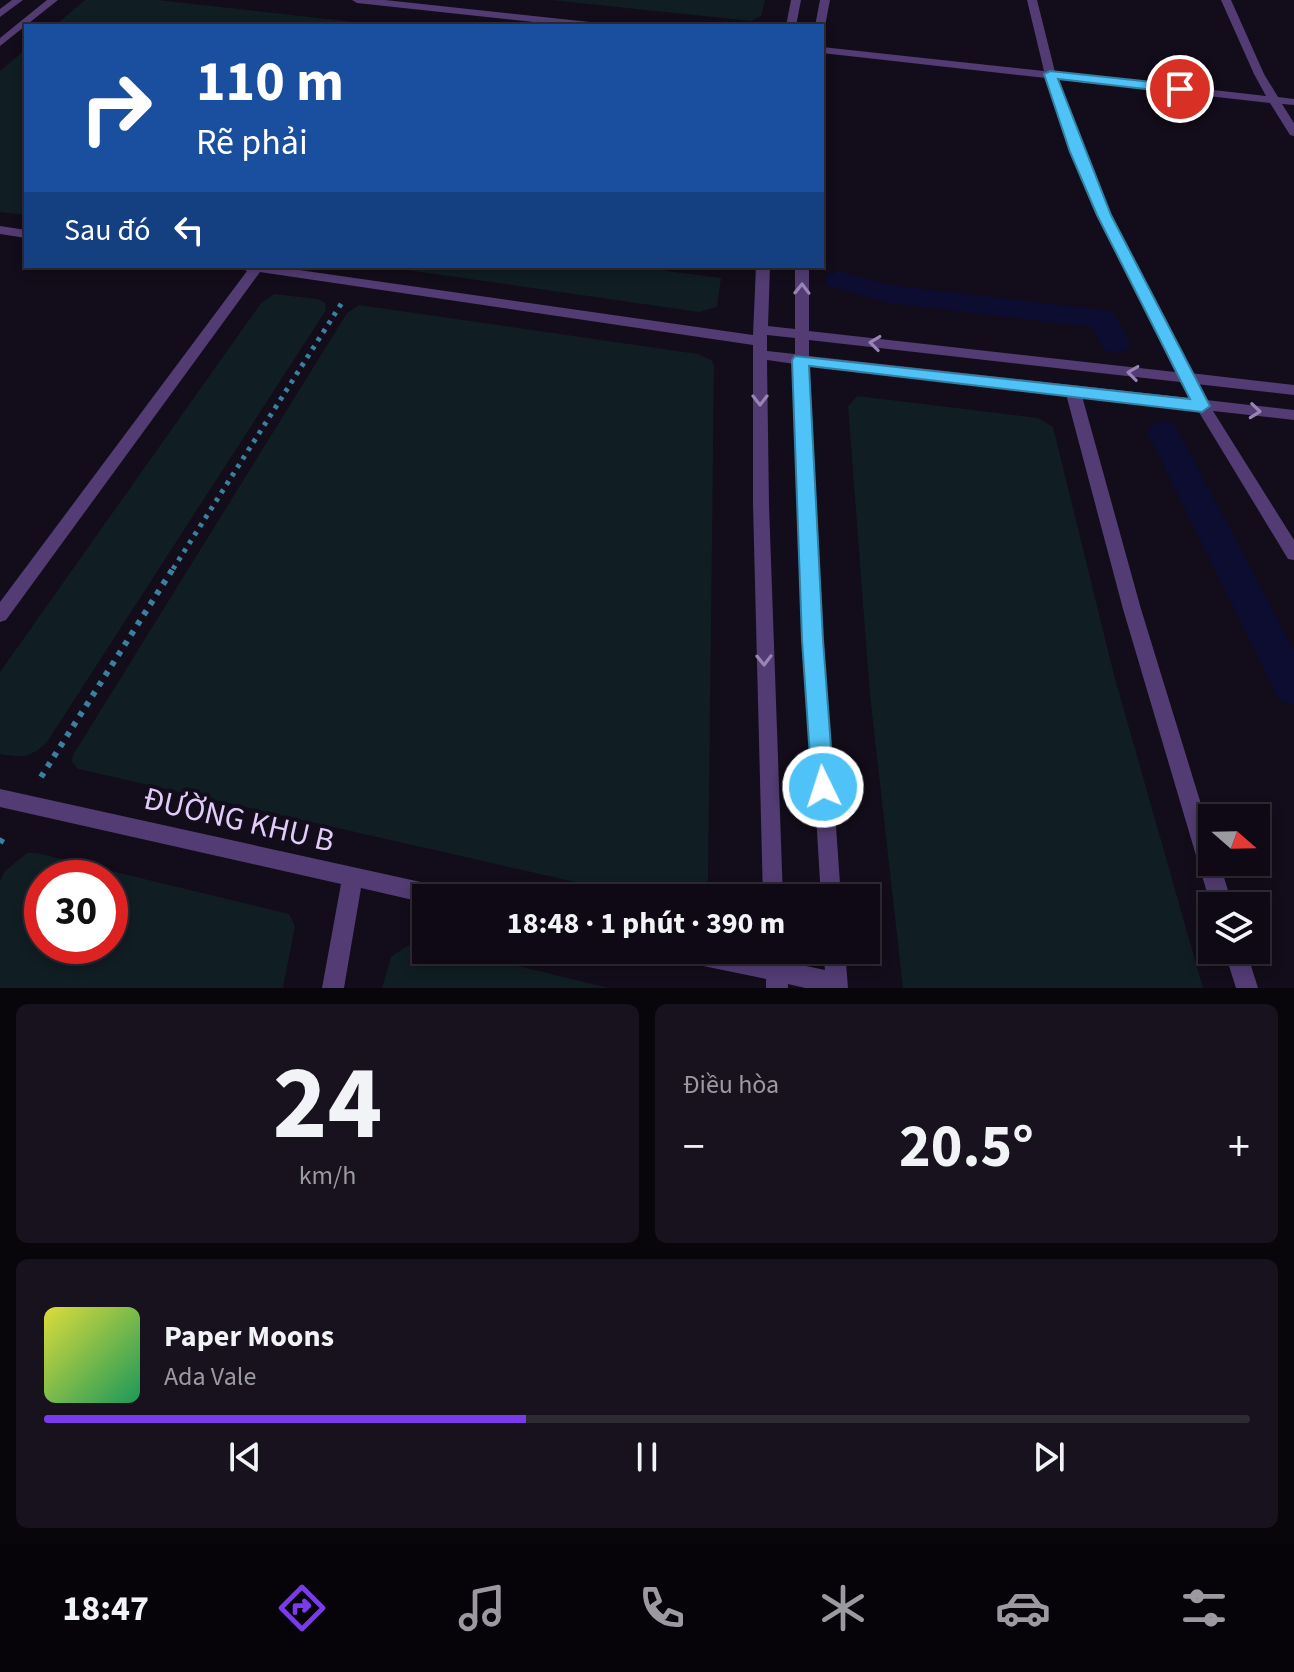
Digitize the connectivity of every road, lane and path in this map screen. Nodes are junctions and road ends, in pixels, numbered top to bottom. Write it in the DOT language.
graph roads {
  1 [pos="18,0"];
  2 [pos="53,0"];
  3 [pos="357,0"];
  4 [pos="456,0"];
  5 [pos="796,0"];
  6 [pos="825,0"];
  7 [pos="1032,0"];
  8 [pos="1226,0"];
  9 [pos="448,10"];
  10 [pos="0,14"];
  11 [pos="580,24"];
  12 [pos="791,24"];
  13 [pos="820,24"];
  14 [pos="0,43"];
  15 [pos="824,50"];
  16 [pos="1050,74"];
  17 [pos="1273,99"];
  18 [pos="1294,102"];
  19 [pos="1294,133"];
  20 [pos="0,230"];
  21 [pos="24,234"];
  22 [pos="249,268"];
  23 [pos="257,268"];
  24 [pos="763,268"];
  25 [pos="802,268"];
  26 [pos="346,296"];
  27 [pos="801,335"];
  28 [pos="760,342"];
  29 [pos="801,360"];
  30 [pos="1186,380"];
  31 [pos="1294,390"];
  32 [pos="1073,392"];
  33 [pos="1202,406"];
  34 [pos="1294,415"];
  35 [pos="1294,554"];
  36 [pos="0,615"];
  37 [pos="41,777"];
  38 [pos="0,798"];
  39 [pos="5,834"];
  40 [pos="0,843"];
  41 [pos="353,877"];
  42 [pos="772,884"];
  43 [pos="830,884"];
  44 [pos="412,890"];
  45 [pos="1218,892"];
  46 [pos="747,964"];
  47 [pos="835,964"];
  48 [pos="1239,964"];
  49 [pos="776,970"];
  50 [pos="837,986"];
  51 [pos="333,988"];
  52 [pos="1247,988"];
  1 -- 10 [label="street"];
  2 -- 14 [label="street"];
  3 -- 9 [label="street"];
  4 -- 9 [label="street"];
  5 -- 12 [label="street"];
  6 -- 13 [label="street"];
  7 -- 16 [label="street"];
  8 -- 17 [label="street"];
  9 -- 11 [label="street"];
  15 -- 16 [label="street"];
  16 -- 17 [label="street"];
  16 -- 30 [label="street"];
  17 -- 18 [label="street"];
  17 -- 19 [label="street"];
  20 -- 21 [label="street"];
  22 -- 36 [label="street"];
  23 -- 28 [label="street"];
  24 -- 28 [label="street"];
  27 -- 25 [label="street, one-way"];
  26 -- 37 [label="path"];
  27 -- 28 [label="street"];
  27 -- 29 [label="street"];
  30 -- 27 [label="street, one-way"];
  28 -- 29 [label="street"];
  28 -- 42 [label="street, one-way"];
  29 -- 32 [label="street"];
  29 -- 43 [label="street"];
  30 -- 31 [label="street"];
  30 -- 33 [label="street"];
  32 -- 33 [label="street"];
  32 -- 45 [label="street"];
  33 -- 34 [label="street, one-way"];
  33 -- 35 [label="street"];
  38 -- 41 [label="street, ĐƯỜNG KHU B"];
  39 -- 40 [label="path"];
  41 -- 44 [label="street"];
  41 -- 51 [label="street, ĐƯỜNG KHU B"];
  46 -- 49 [label="street"];
  47 -- 50 [label="street"];
  48 -- 52 [label="street"];
  49 -- 50 [label="street"];
}
